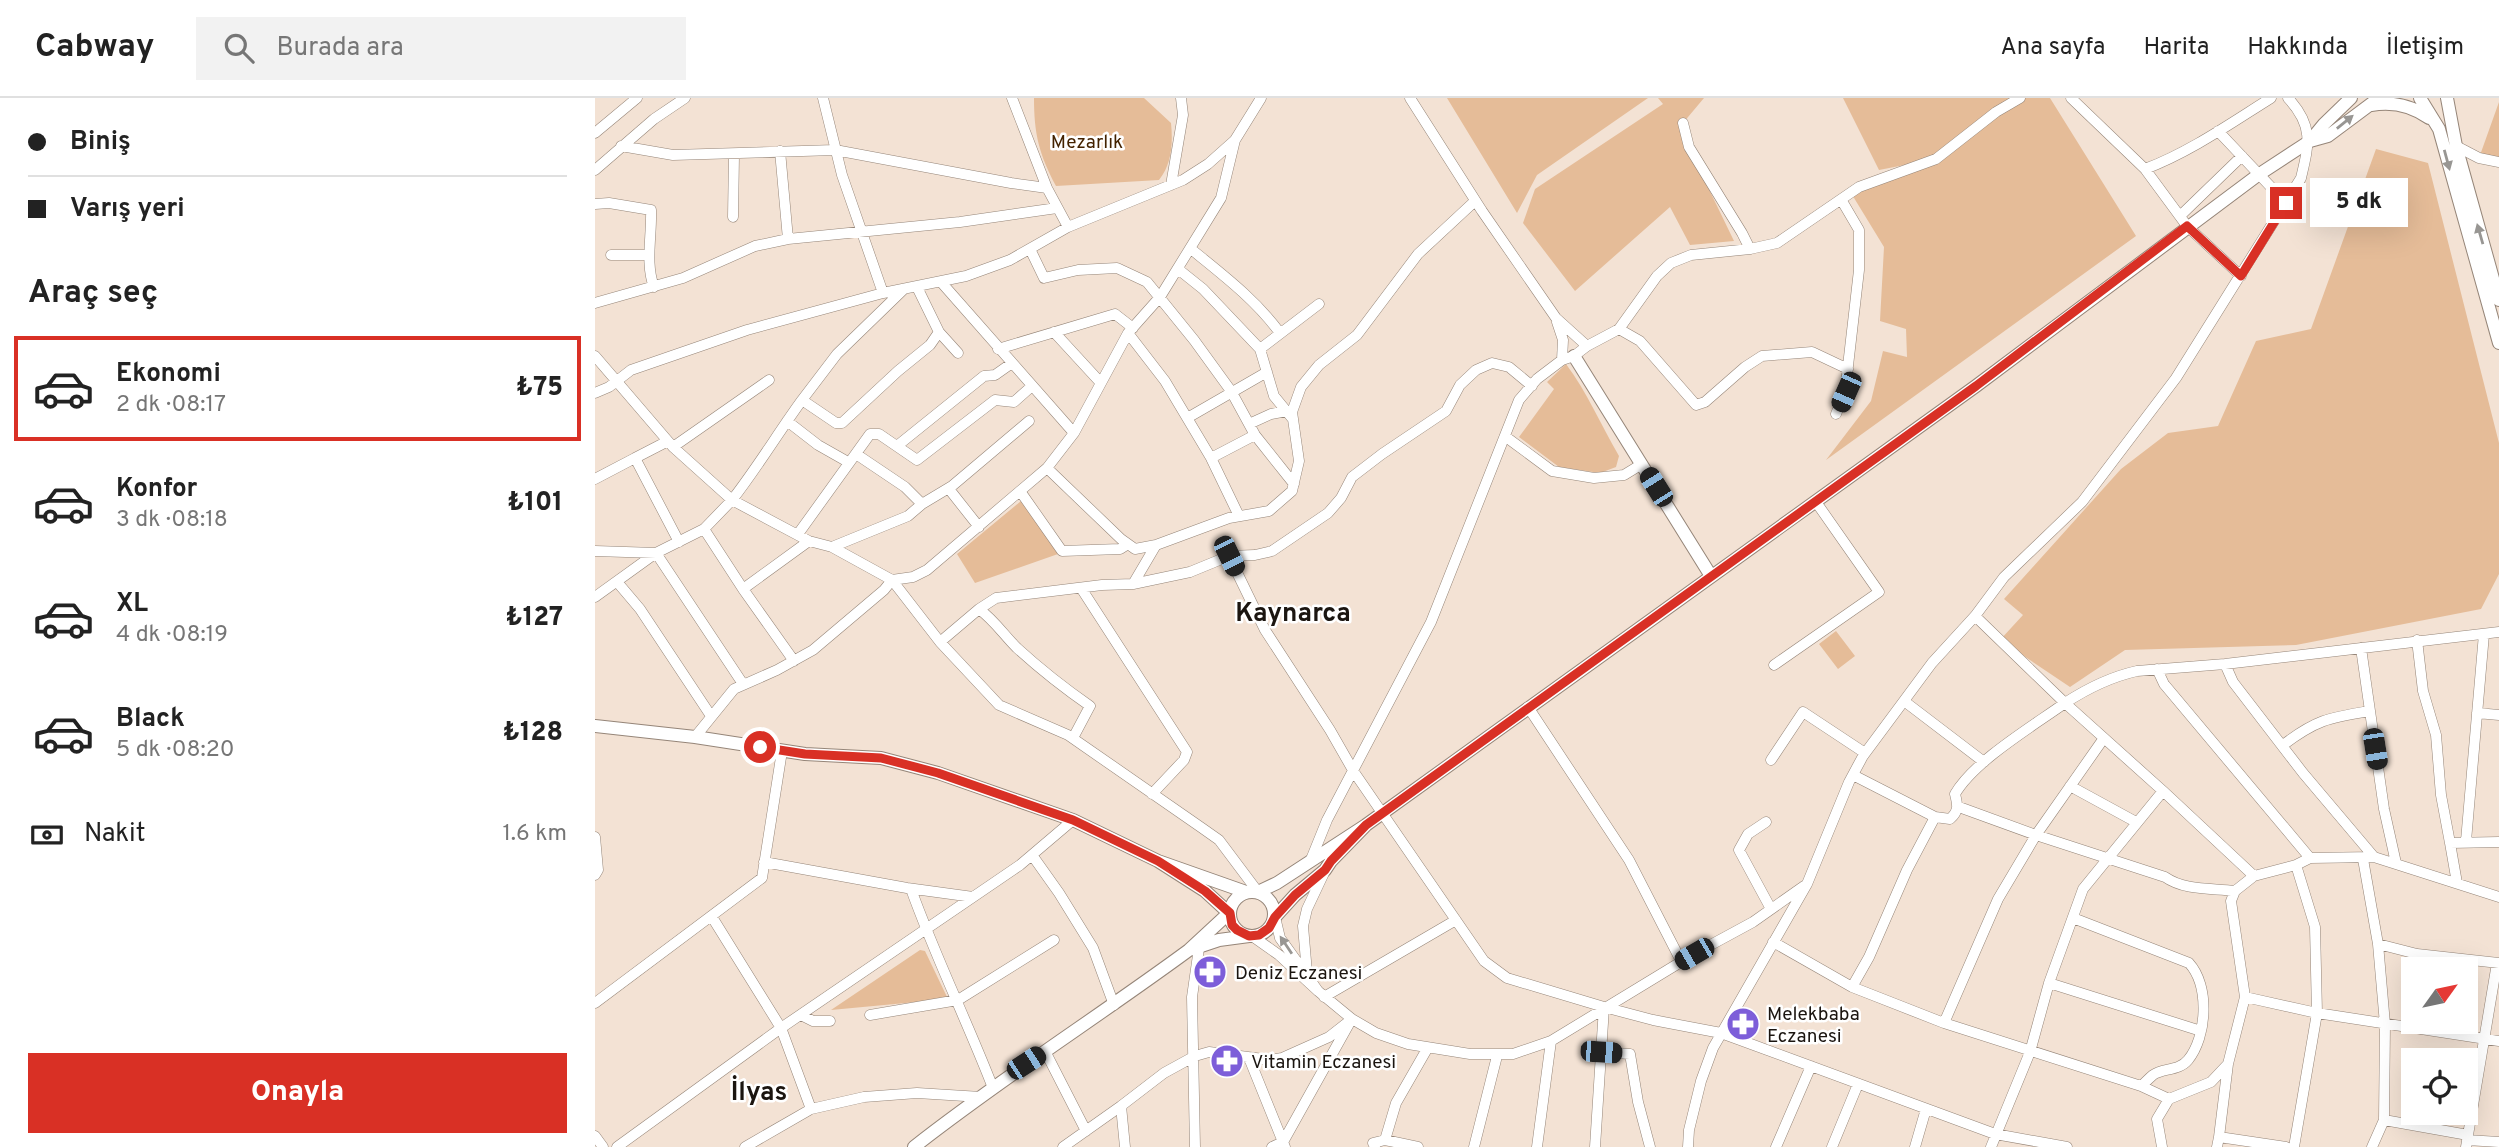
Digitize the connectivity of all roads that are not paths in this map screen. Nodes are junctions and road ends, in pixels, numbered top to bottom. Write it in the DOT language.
graph roads {
  1 [pos="637,98"];
  2 [pos="685,98"];
  3 [pos="823,98"];
  4 [pos="1012,98"];
  5 [pos="1181,98"];
  6 [pos="1261,98"];
  7 [pos="1410,98"];
  8 [pos="2019,98"];
  9 [pos="2071,98"];
  10 [pos="2271,98"];
  11 [pos="2288,98"];
  12 [pos="2351,98"];
  13 [pos="2379,98"];
  14 [pos="2420,98"];
  15 [pos="2447,98"];
  16 [pos="2367,106"];
  17 [pos="2434,121"];
  18 [pos="1683,123"];
  19 [pos="2218,131"];
  20 [pos="595,134"];
  21 [pos="1235,140"];
  22 [pos="2310,141"];
  23 [pos="621,146"];
  24 [pos="2456,146"];
  25 [pos="835,150"];
  26 [pos="780,152"];
  27 [pos="734,155"];
  28 [pos="2242,156"];
  29 [pos="2499,162"];
  30 [pos="2145,169"];
  31 [pos="595,170"];
  32 [pos="2258,175"];
  33 [pos="1171,185"];
  34 [pos="1047,188"];
  35 [pos="1475,201"];
  36 [pos="1842,201"];
  37 [pos="2286,203"];
  38 [pos="595,204"];
  39 [pos="1057,208"];
  40 [pos="733,218"];
  41 [pos="2184,220"];
  42 [pos="1068,227"];
  43 [pos="861,231"];
  44 [pos="788,239"];
  45 [pos="1030,249"];
  46 [pos="1191,249"];
  47 [pos="1750,249"];
  48 [pos="611,255"];
  49 [pos="649,255"];
  50 [pos="1178,269"];
  51 [pos="2241,276"];
  52 [pos="941,282"];
  53 [pos="654,287"];
  54 [pos="917,287"];
  55 [pos="903,290"];
  56 [pos="883,293"];
  57 [pos="1160,297"];
  58 [pos="2499,300"];
  59 [pos="595,303"];
  60 [pos="1319,304"];
  61 [pos="1556,318"];
  62 [pos="1619,329"];
  63 [pos="1130,330"];
  64 [pos="939,332"];
  65 [pos="1054,332"];
  66 [pos="1280,333"];
  67 [pos="2499,343"];
  68 [pos="1587,346"];
  69 [pos="998,349"];
  70 [pos="1260,349"];
  71 [pos="958,353"];
  72 [pos="595,356"];
  73 [pos="1568,358"];
  74 [pos="1011,363"];
  75 [pos="1848,369"];
  76 [pos="1267,372"];
  77 [pos="769,380"];
  78 [pos="615,381"];
  79 [pos="1100,382"];
  80 [pos="1032,386"];
  81 [pos="1532,386"];
  82 [pos="1231,391"];
  83 [pos="595,393"];
  84 [pos="802,400"];
  85 [pos="1836,414"];
  86 [pos="1290,415"];
  87 [pos="1189,417"];
  88 [pos="787,421"];
  89 [pos="1029,421"];
  90 [pos="1249,424"];
  91 [pos="1074,433"];
  92 [pos="1255,435"];
  93 [pos="1506,437"];
  94 [pos="670,444"];
  95 [pos="897,446"];
  96 [pos="635,458"];
  97 [pos="852,458"];
  98 [pos="1211,458"];
  99 [pos="1642,464"];
  100 [pos="1047,468"];
  101 [pos="595,479"];
  102 [pos="1294,484"];
  103 [pos="949,489"];
  104 [pos="1020,491"];
  105 [pos="732,500"];
  106 [pos="1816,502"];
  107 [pos="922,504"];
  108 [pos="1239,516"];
  109 [pos="978,527"];
  110 [pos="704,529"];
  111 [pos="798,534"];
  112 [pos="809,541"];
  113 [pos="678,542"];
  114 [pos="1128,544"];
  115 [pos="1156,545"];
  116 [pos="832,547"];
  117 [pos="595,551"];
  118 [pos="656,553"];
  119 [pos="1229,556"];
  120 [pos="1711,576"];
  121 [pos="892,580"];
  122 [pos="618,583"];
  123 [pos="1133,584"];
  124 [pos="1081,588"];
  125 [pos="743,589"];
  126 [pos="595,597"];
  127 [pos="979,609"];
  128 [pos="1975,616"];
  129 [pos="2499,632"];
  130 [pos="2484,634"];
  131 [pos="2417,640"];
  132 [pos="940,642"];
  133 [pos="2361,648"];
  134 [pos="794,661"];
  135 [pos="2225,663"];
  136 [pos="1774,665"];
  137 [pos="2157,669"];
  138 [pos="743,684"];
  139 [pos="1904,701"];
  140 [pos="2065,703"];
  141 [pos="1528,707"];
  142 [pos="2369,711"];
  143 [pos="2477,713"];
  144 [pos="2499,715"];
  145 [pos="711,716"];
  146 [pos="595,726"];
  147 [pos="695,737"];
  148 [pos="1073,738"];
  149 [pos="2104,738"];
  150 [pos="2283,746"];
  151 [pos="782,751"];
  152 [pos="1865,753"];
  153 [pos="1771,760"];
  154 [pos="1984,762"];
  155 [pos="1354,772"];
  156 [pos="1853,775"];
  157 [pos="2070,786"];
  158 [pos="2163,791"];
  159 [pos="1152,794"];
  160 [pos="1959,807"];
  161 [pos="1383,813"];
  162 [pos="1935,817"];
  163 [pos="1073,820"];
  164 [pos="1766,822"];
  165 [pos="2136,822"];
  166 [pos="1366,825"];
  167 [pos="2036,835"];
  168 [pos="595,837"];
  169 [pos="2466,842"];
  170 [pos="2499,842"];
  171 [pos="2450,843"];
  172 [pos="1032,855"];
  173 [pos="2310,858"];
  174 [pos="2369,858"];
  175 [pos="2110,859"];
  176 [pos="1158,861"];
  177 [pos="764,862"];
  178 [pos="1309,862"];
  179 [pos="2396,863"];
  180 [pos="2296,865"];
  181 [pos="1325,870"];
  182 [pos="595,875"];
  183 [pos="2254,876"];
  184 [pos="2457,883"];
  185 [pos="1807,884"];
  186 [pos="911,889"];
  187 [pos="2235,891"];
  188 [pos="1252,892"];
  189 [pos="973,897"];
  190 [pos="2499,897"];
  191 [pos="1771,909"];
  192 [pos="1230,913"];
  193 [pos="712,917"];
  194 [pos="1275,917"];
  195 [pos="2073,918"];
  196 [pos="1456,920"];
  197 [pos="925,930"];
  198 [pos="1251,936"];
  199 [pos="1054,940"];
  200 [pos="1773,942"];
  201 [pos="2378,944"];
  202 [pos="1194,949"];
  203 [pos="1681,961"];
  204 [pos="2498,963"];
  205 [pos="1307,974"];
  206 [pos="2049,983"];
  207 [pos="1852,987"];
  208 [pos="1321,994"];
  209 [pos="2245,997"];
  210 [pos="958,1000"];
  211 [pos="595,1003"];
  212 [pos="1114,1005"];
  213 [pos="1604,1007"];
  214 [pos="2317,1013"];
  215 [pos="801,1015"];
  216 [pos="870,1015"];
  217 [pos="1352,1019"];
  218 [pos="830,1021"];
  219 [pos="1944,1023"];
  220 [pos="2385,1024"];
  221 [pos="781,1028"];
  222 [pos="2201,1031"];
  223 [pos="1721,1032"];
  224 [pos="2485,1040"];
  225 [pos="1551,1041"];
  226 [pos="2499,1041"];
  227 [pos="1427,1049"];
  228 [pos="1045,1051"];
  229 [pos="1601,1052"];
  230 [pos="2029,1052"];
  231 [pos="1195,1056"];
  232 [pos="1497,1056"];
  233 [pos="1249,1058"];
  234 [pos="2228,1064"];
  235 [pos="1811,1066"];
  236 [pos="1858,1084"];
  237 [pos="2141,1086"];
  238 [pos="993,1087"];
  239 [pos="981,1097"];
  240 [pos="2169,1099"];
  241 [pos="1121,1106"];
  242 [pos="811,1109"];
  243 [pos="1926,1110"];
  244 [pos="2384,1120"];
  245 [pos="1086,1131"];
  246 [pos="1995,1134"];
  247 [pos="595,1136"];
  248 [pos="1385,1140"];
  249 [pos="2467,1141"];
  250 [pos="2218,1142"];
  251 [pos="2499,1142"];
  252 [pos="1284,1144"];
  253 [pos="1691,1145"];
  254 [pos="603,1147"];
  255 [pos="617,1147"];
  256 [pos="744,1147"];
  257 [pos="914,1147"];
  258 [pos="1063,1147"];
  259 [pos="1125,1147"];
  260 [pos="1195,1147"];
  261 [pos="1272,1147"];
  262 [pos="1375,1147"];
  263 [pos="1418,1147"];
  264 [pos="1474,1147"];
  265 [pos="1537,1147"];
  266 [pos="1595,1147"];
  267 [pos="1650,1147"];
  268 [pos="1776,1147"];
  269 [pos="1832,1147"];
  270 [pos="1915,1147"];
  271 [pos="1991,1147"];
  272 [pos="2067,1147"];
  273 [pos="2162,1147"];
  274 [pos="2285,1147"];
  275 [pos="2294,1147"];
  276 [pos="2372,1147"];
  1 -- 20 [label="street"];
  2 -- 23 [label="street"];
  3 -- 25 [label="street"];
  4 -- 34 [label="street"];
  5 -- 33 [label="street"];
  6 -- 21 [label="street"];
  7 -- 35 [label="street"];
  8 -- 36 [label="street"];
  9 -- 30 [label="street"];
  10 -- 19 [label="street"];
  11 -- 22 [label="street"];
  12 -- 22 [label="main road"];
  13 -- 16 [label="main road"];
  14 -- 17 [label="main road"];
  15 -- 24 [label="main road"];
  16 -- 17 [label="main road"];
  22 -- 16 [label="main road, one-way"];
  17 -- 67 [label="main road, one-way"];
  18 -- 47 [label="street"];
  19 -- 28 [label="street"];
  19 -- 30 [label="street"];
  21 -- 33 [label="street"];
  21 -- 46 [label="street"];
  22 -- 32 [label="main road"];
  22 -- 37 [label="street"];
  23 -- 27 [label="street"];
  23 -- 31 [label="street"];
  24 -- 29 [label="street"];
  58 -- 24 [label="main road, one-way"];
  25 -- 26 [label="street"];
  25 -- 34 [label="street"];
  25 -- 43 [label="street"];
  26 -- 27 [label="street"];
  26 -- 44 [label="street"];
  27 -- 40 [label="street"];
  28 -- 32 [label="street"];
  28 -- 41 [label="street"];
  30 -- 41 [label="street"];
  32 -- 37 [label="street"];
  32 -- 41 [label="main road"];
  33 -- 42 [label="street"];
  34 -- 39 [label="street"];
  35 -- 61 [label="street"];
  35 -- 86 [label="street"];
  36 -- 47 [label="street"];
  36 -- 75 [label="street"];
  37 -- 51 [label="street"];
  38 -- 49 [label="street"];
  39 -- 42 [label="street"];
  39 -- 43 [label="street"];
  41 -- 51 [label="street"];
  41 -- 106 [label="main road"];
  42 -- 45 [label="street"];
  43 -- 44 [label="street"];
  43 -- 56 [label="street"];
  44 -- 53 [label="street"];
  45 -- 52 [label="street"];
  45 -- 57 [label="street"];
  46 -- 50 [label="street"];
  46 -- 66 [label="street"];
  47 -- 62 [label="street"];
  48 -- 49 [label="street"];
  49 -- 53 [label="street"];
  50 -- 57 [label="street"];
  50 -- 70 [label="street"];
  51 -- 128 [label="street"];
  52 -- 54 [label="street"];
  52 -- 69 [label="street"];
  53 -- 59 [label="street"];
  54 -- 55 [label="street"];
  54 -- 64 [label="street"];
  55 -- 56 [label="street"];
  55 -- 84 [label="street"];
  56 -- 78 [label="street"];
  57 -- 63 [label="street"];
  57 -- 82 [label="street"];
  60 -- 66 [label="street"];
  61 -- 68 [label="street"];
  61 -- 73 [label="street"];
  62 -- 68 [label="street"];
  62 -- 75 [label="street"];
  63 -- 65 [label="street"];
  63 -- 79 [label="street"];
  63 -- 87 [label="street"];
  64 -- 71 [label="street"];
  64 -- 84 [label="street"];
  65 -- 69 [label="street"];
  65 -- 79 [label="street"];
  66 -- 70 [label="street"];
  68 -- 73 [label="street"];
  69 -- 74 [label="street"];
  70 -- 76 [label="street"];
  72 -- 78 [label="street"];
  73 -- 81 [label="street"];
  73 -- 99 [label="main road"];
  74 -- 80 [label="street"];
  74 -- 95 [label="street"];
  75 -- 85 [label="street"];
  76 -- 82 [label="street"];
  76 -- 86 [label="street"];
  77 -- 94 [label="street"];
  78 -- 83 [label="street"];
  78 -- 94 [label="street"];
  79 -- 91 [label="street"];
  80 -- 91 [label="street"];
  80 -- 95 [label="street"];
  81 -- 93 [label="street"];
  81 -- 119 [label="street"];
  82 -- 87 [label="street"];
  82 -- 90 [label="street"];
  84 -- 88 [label="street"];
  86 -- 90 [label="street"];
  86 -- 102 [label="street"];
  87 -- 98 [label="street"];
  88 -- 97 [label="street"];
  88 -- 105 [label="street"];
  89 -- 103 [label="street"];
  90 -- 92 [label="street"];
  91 -- 100 [label="street"];
  92 -- 98 [label="street"];
  92 -- 102 [label="street"];
  93 -- 99 [label="street"];
  93 -- 155 [label="street"];
  94 -- 96 [label="street"];
  94 -- 105 [label="street"];
  95 -- 97 [label="street"];
  96 -- 101 [label="street"];
  96 -- 113 [label="street"];
  97 -- 107 [label="street"];
  97 -- 111 [label="street"];
  98 -- 108 [label="street"];
  99 -- 120 [label="main road"];
  100 -- 104 [label="street"];
  100 -- 114 [label="street"];
  102 -- 108 [label="street"];
  103 -- 107 [label="street"];
  103 -- 109 [label="street"];
  104 -- 109 [label="street"];
  104 -- 114 [label="street"];
  105 -- 110 [label="street"];
  105 -- 111 [label="street"];
  106 -- 120 [label="main road"];
  106 -- 136 [label="street"];
  107 -- 116 [label="street"];
  108 -- 115 [label="street"];
  109 -- 121 [label="street"];
  110 -- 113 [label="street"];
  110 -- 125 [label="street"];
  111 -- 112 [label="street"];
  112 -- 116 [label="street"];
  112 -- 125 [label="street"];
  113 -- 118 [label="street"];
  114 -- 115 [label="street"];
  115 -- 123 [label="street"];
  116 -- 121 [label="street"];
  117 -- 118 [label="street"];
  118 -- 122 [label="street"];
  118 -- 138 [label="street"];
  119 -- 123 [label="street"];
  119 -- 155 [label="street"];
  120 -- 141 [label="main road"];
  121 -- 132 [label="street"];
  121 -- 134 [label="street"];
  122 -- 126 [label="street"];
  122 -- 145 [label="street"];
  123 -- 124 [label="street"];
  124 -- 127 [label="street"];
  124 -- 159 [label="street"];
  125 -- 134 [label="street"];
  127 -- 132 [label="street"];
  127 -- 148 [label="street"];
  128 -- 139 [label="street"];
  128 -- 140 [label="street"];
  129 -- 130 [label="street"];
  130 -- 131 [label="street"];
  130 -- 143 [label="street"];
  131 -- 133 [label="street"];
  131 -- 171 [label="street"];
  132 -- 148 [label="street"];
  133 -- 135 [label="street"];
  133 -- 142 [label="street"];
  134 -- 138 [label="street"];
  135 -- 137 [label="street"];
  135 -- 150 [label="street"];
  137 -- 140 [label="street"];
  137 -- 173 [label="street"];
  138 -- 145 [label="street"];
  139 -- 152 [label="street"];
  139 -- 154 [label="street"];
  140 -- 149 [label="street"];
  140 -- 154 [label="street"];
  141 -- 161 [label="main road"];
  141 -- 203 [label="street"];
  142 -- 150 [label="street"];
  142 -- 179 [label="street"];
  143 -- 144 [label="street"];
  143 -- 169 [label="street"];
  145 -- 147 [label="street"];
  146 -- 147 [label="main road"];
  147 -- 151 [label="main road"];
  148 -- 159 [label="street"];
  149 -- 157 [label="street"];
  149 -- 158 [label="street"];
  150 -- 174 [label="street"];
  151 -- 163 [label="main road"];
  151 -- 177 [label="street"];
  152 -- 153 [label="street"];
  152 -- 156 [label="street"];
  154 -- 160 [label="street"];
  155 -- 161 [label="street"];
  155 -- 178 [label="street"];
  156 -- 162 [label="street"];
  156 -- 185 [label="street"];
  157 -- 165 [label="street"];
  157 -- 167 [label="street"];
  158 -- 165 [label="street"];
  158 -- 183 [label="street"];
  159 -- 188 [label="street"];
  160 -- 162 [label="street"];
  160 -- 167 [label="street"];
  161 -- 166 [label="main road"];
  161 -- 196 [label="street"];
  162 -- 207 [label="street"];
  163 -- 172 [label="street"];
  163 -- 176 [label="main road"];
  164 -- 191 [label="street"];
  165 -- 175 [label="street"];
  166 -- 178 [label="main road"];
  166 -- 181 [label="main road"];
  167 -- 175 [label="street"];
  167 -- 219 [label="street"];
  168 -- 182 [label="street"];
  169 -- 170 [label="street"];
  169 -- 171 [label="street"];
  171 -- 184 [label="street"];
  172 -- 189 [label="street"];
  172 -- 212 [label="street"];
  173 -- 174 [label="street"];
  173 -- 180 [label="street"];
  174 -- 179 [label="street"];
  174 -- 201 [label="street"];
  175 -- 187 [label="street"];
  175 -- 195 [label="street"];
  176 -- 188 [label="main road"];
  176 -- 192 [label="main road"];
  177 -- 186 [label="street"];
  177 -- 193 [label="street"];
  178 -- 188 [label="main road"];
  179 -- 184 [label="street"];
  180 -- 183 [label="street"];
  180 -- 214 [label="street"];
  181 -- 194 [label="main road"];
  181 -- 205 [label="street"];
  183 -- 187 [label="street"];
  184 -- 190 [label="street"];
  185 -- 191 [label="street"];
  185 -- 200 [label="street"];
  186 -- 189 [label="street"];
  186 -- 197 [label="street"];
  187 -- 209 [label="street"];
  188 -- 192 [label="main road"];
  188 -- 194 [label="main road"];
  189 -- 197 [label="street"];
  191 -- 203 [label="street"];
  192 -- 198 [label="main road"];
  192 -- 202 [label="main road"];
  193 -- 211 [label="street"];
  193 -- 221 [label="street"];
  194 -- 198 [label="main road"];
  205 -- 194 [label="street, one-way"];
  195 -- 206 [label="street"];
  195 -- 222 [label="street"];
  196 -- 208 [label="street"];
  196 -- 213 [label="street"];
  197 -- 210 [label="street"];
  197 -- 215 [label="street"];
  198 -- 202 [label="main road"];
  198 -- 208 [label="street"];
  199 -- 210 [label="street"];
  200 -- 207 [label="street"];
  200 -- 223 [label="street"];
  201 -- 204 [label="street"];
  201 -- 220 [label="street"];
  202 -- 212 [label="main road"];
  202 -- 231 [label="street"];
  203 -- 213 [label="street"];
  204 -- 224 [label="street"];
  205 -- 208 [label="street"];
  206 -- 222 [label="street"];
  206 -- 230 [label="street"];
  207 -- 219 [label="street"];
  208 -- 217 [label="street"];
  209 -- 214 [label="street"];
  209 -- 234 [label="street"];
  210 -- 216 [label="street"];
  210 -- 238 [label="street"];
  212 -- 228 [label="main road"];
  213 -- 223 [label="street"];
  213 -- 225 [label="street"];
  213 -- 229 [label="street"];
  214 -- 220 [label="street"];
  214 -- 275 [label="street"];
  215 -- 218 [label="street"];
  215 -- 221 [label="street"];
  217 -- 227 [label="street"];
  217 -- 233 [label="street"];
  217 -- 252 [label="street"];
  219 -- 230 [label="street"];
  220 -- 224 [label="street"];
  220 -- 244 [label="street"];
  221 -- 242 [label="street"];
  221 -- 255 [label="street"];
  222 -- 237 [label="street"];
  223 -- 235 [label="street"];
  223 -- 253 [label="street"];
  224 -- 226 [label="street"];
  224 -- 249 [label="street"];
  225 -- 232 [label="street"];
  225 -- 265 [label="street"];
  227 -- 232 [label="street"];
  227 -- 248 [label="street"];
  228 -- 238 [label="main road"];
  228 -- 245 [label="street"];
  229 -- 266 [label="street"];
  229 -- 267 [label="street"];
  230 -- 237 [label="street"];
  230 -- 246 [label="street"];
  231 -- 233 [label="street"];
  231 -- 241 [label="street"];
  231 -- 260 [label="street"];
  232 -- 264 [label="street"];
  233 -- 252 [label="street"];
  234 -- 240 [label="street"];
  234 -- 250 [label="street"];
  235 -- 236 [label="street"];
  235 -- 268 [label="street"];
  236 -- 243 [label="street"];
  236 -- 269 [label="street"];
  237 -- 240 [label="street"];
  238 -- 239 [label="main road"];
  239 -- 242 [label="street"];
  239 -- 257 [label="main road"];
  240 -- 273 [label="street"];
  241 -- 245 [label="street"];
  241 -- 259 [label="street"];
  242 -- 256 [label="street"];
  243 -- 246 [label="street"];
  243 -- 270 [label="street"];
  244 -- 249 [label="street"];
  244 -- 276 [label="street"];
  245 -- 258 [label="street"];
  246 -- 271 [label="street"];
  246 -- 272 [label="street"];
  247 -- 254 [label="street"];
  248 -- 262 [label="street"];
  248 -- 263 [label="street"];
  249 -- 251 [label="street"];
  250 -- 274 [label="street"];
  252 -- 261 [label="street"];
}
